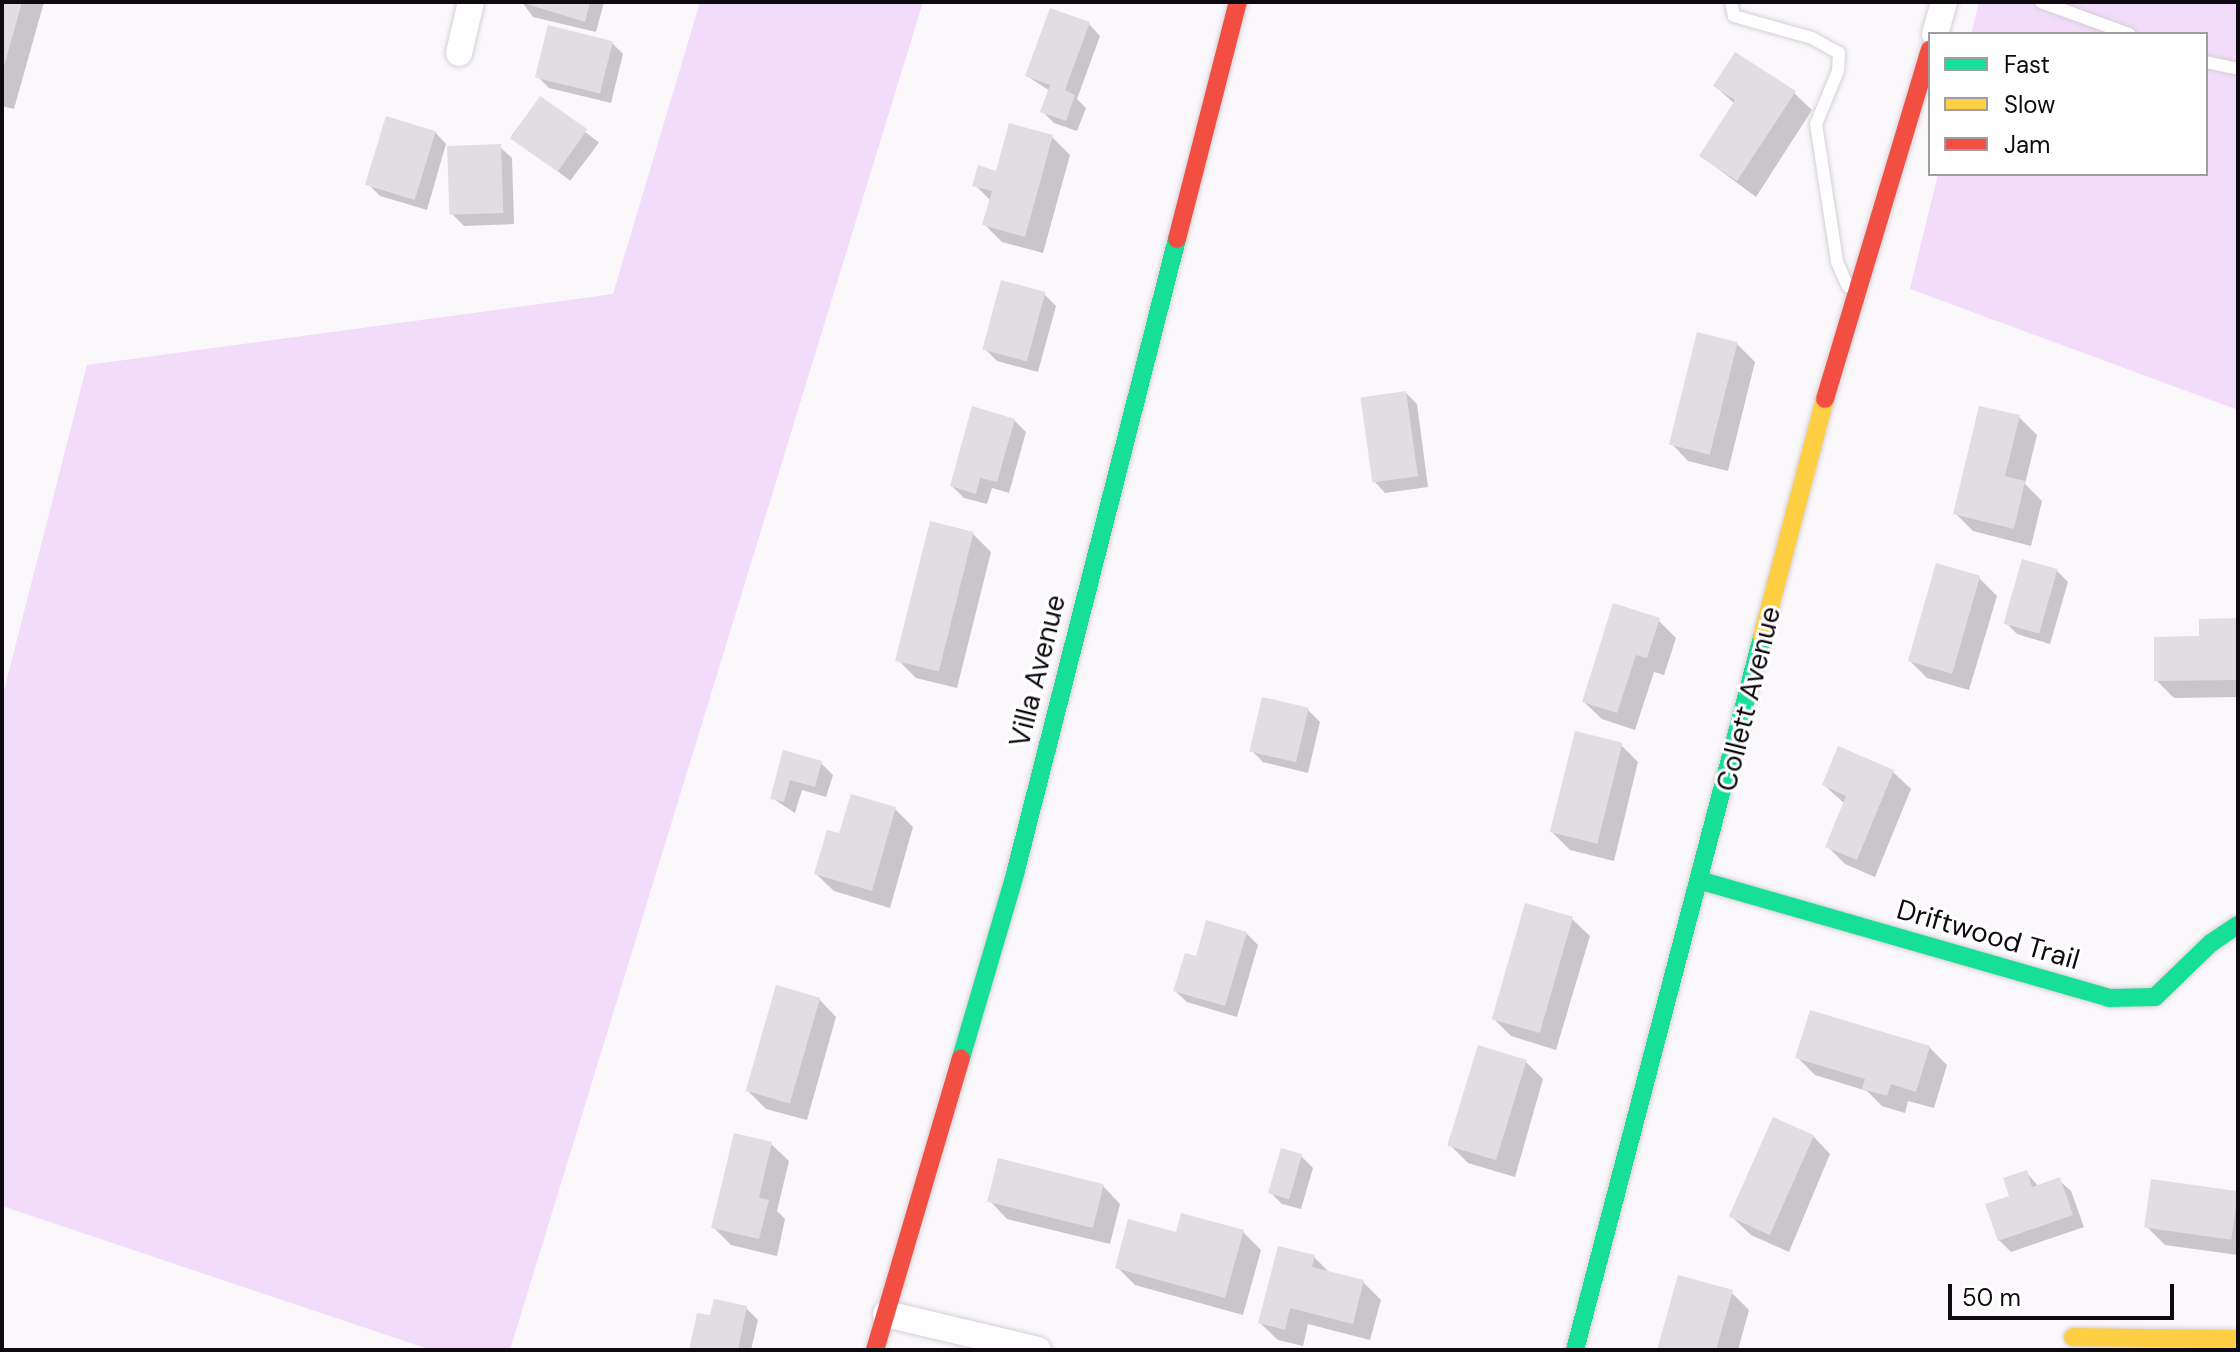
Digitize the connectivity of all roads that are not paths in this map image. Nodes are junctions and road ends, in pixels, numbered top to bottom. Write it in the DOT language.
graph roads {
  1 [pos="471,2"];
  2 [pos="1238,2"];
  3 [pos="1731,2"];
  4 [pos="1944,2"];
  5 [pos="2041,2"];
  6 [pos="1936,32"];
  7 [pos="2124,32"];
  8 [pos="459,53"];
  9 [pos="1928,56"];
  10 [pos="2208,62"];
  11 [pos="2238,69"];
  12 [pos="1854,301"];
  13 [pos="1702,881"];
  14 [pos="2238,925"];
  15 [pos="886,1314"];
  16 [pos="2073,1337"];
  17 [pos="2238,1339"];
  18 [pos="875,1350"];
  19 [pos="1038,1350"];
  20 [pos="1575,1350"];
  1 -- 8 [label="street"];
  2 -- 15 [label="street, Villa Avenue"];
  3 -- 12 [label="lane"];
  4 -- 6 [label="street"];
  5 -- 7 [label="lane"];
  9 -- 12 [label="street, Collett Avenue"];
  10 -- 11 [label="lane"];
  12 -- 13 [label="street, Collett Avenue"];
  13 -- 14 [label="street, Driftwood Trail"];
  13 -- 20 [label="street, Collett Avenue"];
  15 -- 18 [label="street, Villa Avenue"];
  15 -- 19 [label="street"];
  16 -- 17 [label="street"];
}
